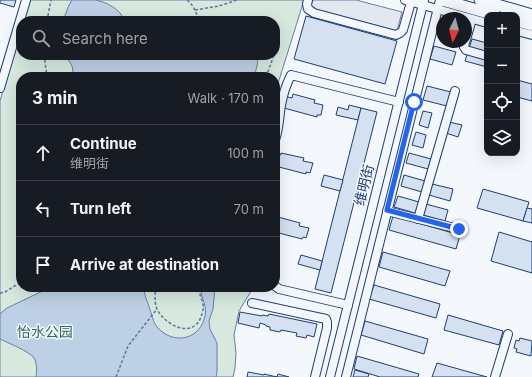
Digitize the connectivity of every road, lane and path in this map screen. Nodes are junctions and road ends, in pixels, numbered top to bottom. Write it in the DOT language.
graph roads {
  1 [pos="26,0"];
  2 [pos="51,0"];
  3 [pos="187,0"];
  4 [pos="237,0"];
  5 [pos="308,0"];
  6 [pos="480,0"];
  7 [pos="408,1"];
  8 [pos="424,3"];
  9 [pos="440,3"];
  10 [pos="195,10"];
  11 [pos="458,12"];
  12 [pos="484,13"];
  13 [pos="532,15"];
  14 [pos="21,16"];
  15 [pos="48,16"];
  16 [pos="197,16"];
  17 [pos="472,19"];
  18 [pos="484,22"];
  19 [pos="520,22"];
  20 [pos="532,25"];
  21 [pos="520,32"];
  22 [pos="16,34"];
  23 [pos="532,35"];
  24 [pos="465,48"];
  25 [pos="484,55"];
  26 [pos="45,60"];
  27 [pos="273,60"];
  28 [pos="46,72"];
  29 [pos="268,72"];
  30 [pos="0,88"];
  31 [pos="455,91"];
  32 [pos="399,102"];
  33 [pos="280,117"];
  34 [pos="387,210"];
  35 [pos="418,219"];
  36 [pos="459,229"];
  37 [pos="16,285"];
  38 [pos="280,289"];
  39 [pos="155,292"];
  40 [pos="199,292"];
  41 [pos="0,293"];
  42 [pos="252,303"];
  43 [pos="348,305"];
  44 [pos="157,309"];
  45 [pos="508,334"];
  46 [pos="116,377"];
  47 [pos="315,377"];
  48 [pos="330,377"];
  49 [pos="346,377"];
  50 [pos="496,377"];
  1 -- 14 [label="street"];
  2 -- 15 [label="path"];
  3 -- 10 [label="path"];
  4 -- 10 [label="path"];
  5 -- 7 [label="street"];
  6 -- 13 [label="main road"];
  7 -- 8 [label="street"];
  8 -- 9 [label="street"];
  8 -- 32 [label="street, 维明街"];
  9 -- 11 [label="street"];
  9 -- 12 [label="main road"];
  9 -- 34 [label="street, 维明街"];
  10 -- 16 [label="path"];
  17 -- 18 [label="street"];
  19 -- 20 [label="main road"];
  21 -- 23 [label="street"];
  22 -- 30 [label="street"];
  24 -- 25 [label="street"];
  26 -- 28 [label="path"];
  27 -- 29 [label="path"];
  31 -- 35 [label="street"];
  32 -- 33 [label="street"];
  32 -- 43 [label="street, 维明街"];
  34 -- 35 [label="street"];
  34 -- 49 [label="street, 维明街"];
  35 -- 36 [label="street"];
  37 -- 41 [label="path"];
  38 -- 43 [label="street"];
  39 -- 44 [label="path"];
  40 -- 44 [label="path"];
  42 -- 47 [label="street"];
  43 -- 48 [label="street, 维明街"];
  44 -- 46 [label="path"];
  45 -- 50 [label="street"];
}
